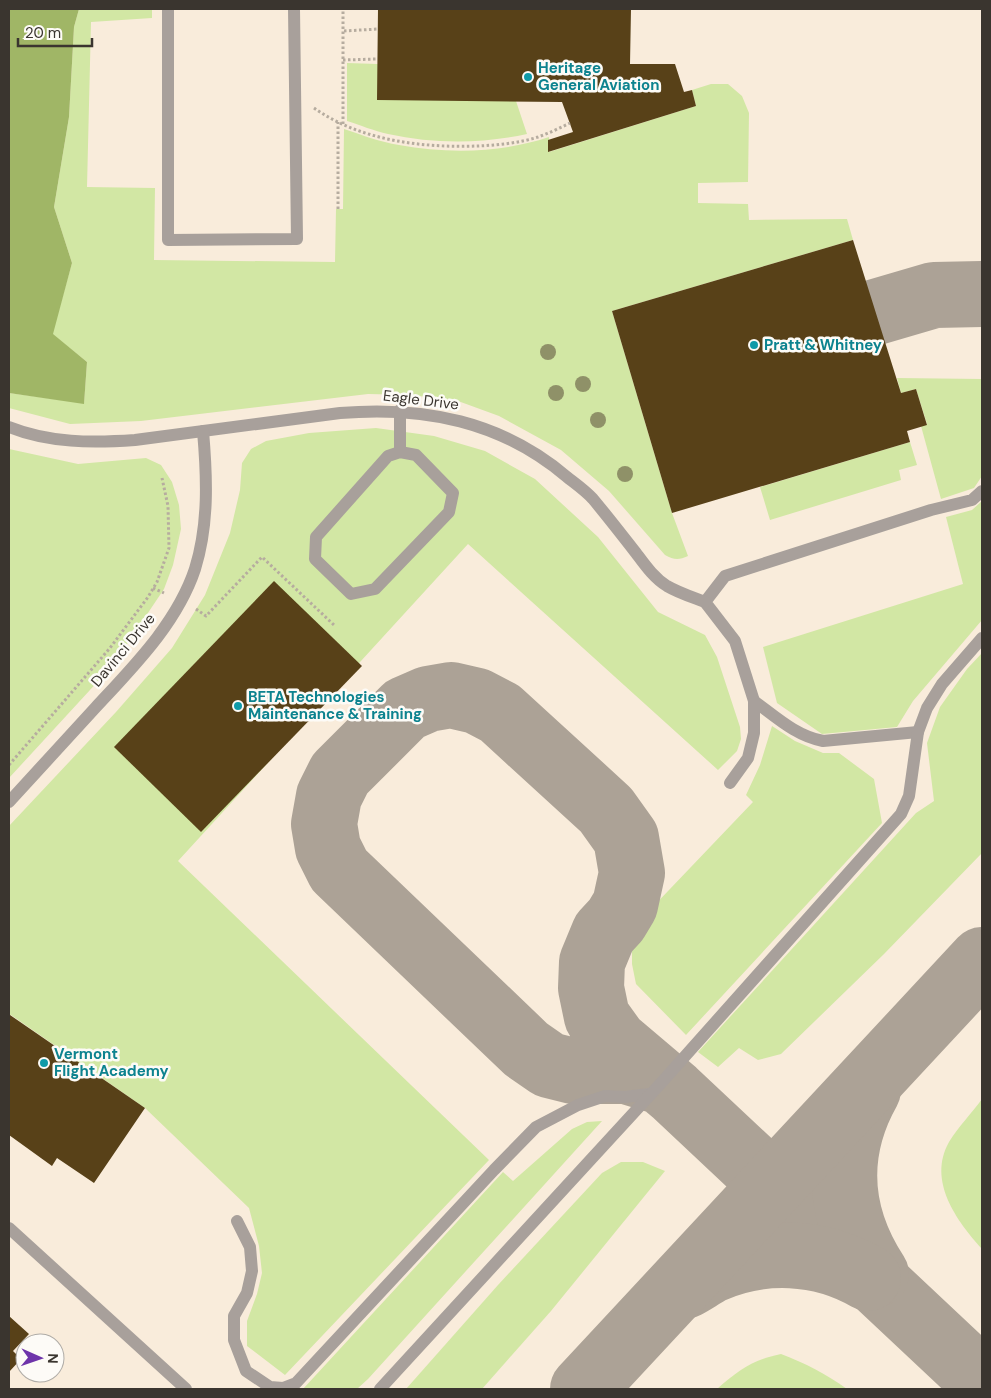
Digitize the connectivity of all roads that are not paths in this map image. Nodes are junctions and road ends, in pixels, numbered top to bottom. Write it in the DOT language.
graph roads {
  1 [pos="168,9"];
  2 [pos="294,9"];
  3 [pos="400,410"];
  4 [pos="9,427"];
  5 [pos="202,431"];
  6 [pos="400,452"];
  7 [pos="982,491"];
  8 [pos="705,602"];
  9 [pos="982,638"];
  10 [pos="754,702"];
  11 [pos="918,732"];
  12 [pos="730,783"];
  13 [pos="9,802"];
  14 [pos="649,1094"];
  15 [pos="236,1221"];
  16 [pos="9,1228"];
  17 [pos="186,1389"];
  18 [pos="380,1389"];
  1 -- 2 [label="street"];
  3 -- 5 [label="street, Eagle Drive"];
  3 -- 6 [label="street"];
  3 -- 8 [label="street, Eagle Drive"];
  4 -- 5 [label="street, Eagle Drive"];
  5 -- 13 [label="street, Davinci Drive"];
  6 -- 6 [label="street"];
  7 -- 8 [label="street"];
  8 -- 10 [label="street"];
  9 -- 11 [label="street"];
  10 -- 11 [label="street"];
  10 -- 12 [label="street"];
  11 -- 14 [label="street"];
  14 -- 15 [label="street"];
  14 -- 18 [label="street"];
  16 -- 17 [label="street"];
}
